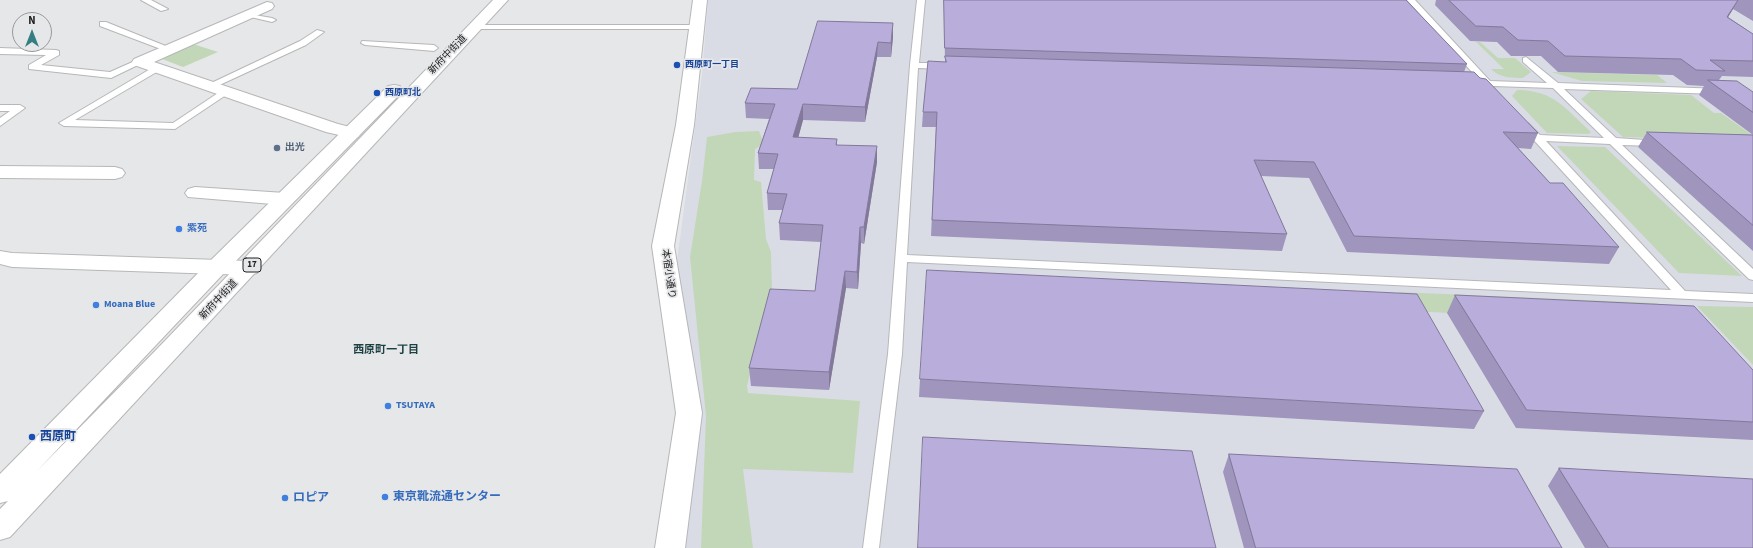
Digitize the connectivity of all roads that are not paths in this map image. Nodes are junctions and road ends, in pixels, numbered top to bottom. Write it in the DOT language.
graph roads {
  1 [pos="146,0"];
  2 [pos="480,0"];
  3 [pos="500,0"];
  4 [pos="700,0"];
  5 [pos="921,0"];
  6 [pos="1411,0"];
  7 [pos="164,9"];
  8 [pos="269,13"];
  9 [pos="103,24"];
  10 [pos="475,27"];
  11 [pos="698,27"];
  12 [pos="320,32"];
  13 [pos="365,43"];
  14 [pos="434,48"];
  15 [pos="169,49"];
  16 [pos="0,51"];
  17 [pos="1526,60"];
  18 [pos="140,62"];
  19 [pos="914,65"];
  20 [pos="954,66"];
  21 [pos="157,68"];
  22 [pos="1464,83"];
  23 [pos="1488,83"];
  24 [pos="210,86"];
  25 [pos="1556,86"];
  26 [pos="227,91"];
  27 [pos="1729,91"];
  28 [pos="1498,94"];
  29 [pos="0,108"];
  30 [pos="1517,116"];
  31 [pos="0,123"];
  32 [pos="352,133"];
  33 [pos="1537,138"];
  34 [pos="1612,141"];
  35 [pos="1667,143"];
  36 [pos="341,168"];
  37 [pos="0,172"];
  38 [pos="115,173"];
  39 [pos="194,192"];
  40 [pos="285,199"];
  41 [pos="264,220"];
  42 [pos="0,257"];
  43 [pos="900,258"];
  44 [pos="217,267"];
  45 [pos="249,268"];
  46 [pos="1753,276"];
  47 [pos="1682,295"];
  48 [pos="1753,298"];
  49 [pos="187,334"];
  50 [pos="67,422"];
  51 [pos="4,483"];
  52 [pos="0,528"];
  53 [pos="670,548"];
  54 [pos="871,548"];
  1 -- 7 [label="lane"];
  2 -- 14 [label="main road, 新府中街道 / 17"];
  3 -- 10 [label="main road, 新府中街道 / 17"];
  4 -- 11 [label="main road, 本宿小通り"];
  5 -- 19 [label="lane"];
  6 -- 23 [label="lane"];
  8 -- 15 [label="main road"];
  9 -- 15 [label="lane"];
  10 -- 11 [label="lane"];
  10 -- 36 [label="main road, 新府中街道 / 17"];
  11 -- 53 [label="main road, 本宿小通り"];
  12 -- 24 [label="lane"];
  13 -- 14 [label="lane"];
  14 -- 32 [label="main road, 新府中街道 / 17"];
  15 -- 18 [label="main road"];
  16 -- 18 [label="lane"];
  17 -- 25 [label="lane"];
  18 -- 21 [label="main road"];
  19 -- 20 [label="lane"];
  19 -- 43 [label="lane"];
  21 -- 24 [label="main road"];
  21 -- 26 [label="lane"];
  22 -- 23 [label="lane"];
  23 -- 25 [label="lane"];
  23 -- 28 [label="lane"];
  24 -- 26 [label="main road"];
  25 -- 27 [label="lane"];
  25 -- 34 [label="lane"];
  26 -- 32 [label="main road"];
  29 -- 31 [label="lane"];
  30 -- 33 [label="lane"];
  32 -- 40 [label="main road, 新府中街道 / 17"];
  33 -- 34 [label="lane"];
  33 -- 47 [label="lane"];
  34 -- 35 [label="lane"];
  34 -- 46 [label="lane"];
  36 -- 41 [label="main road"];
  36 -- 45 [label="main road, 新府中街道 / 17"];
  37 -- 38 [label="main road"];
  39 -- 40 [label="main road"];
  40 -- 41 [label="main road, 新府中街道 / 17"];
  41 -- 44 [label="main road, 新府中街道 / 17"];
  42 -- 44 [label="main road"];
  43 -- 47 [label="lane"];
  43 -- 54 [label="lane"];
  44 -- 45 [label="main road"];
  44 -- 50 [label="main road, 新府中街道 / 17"];
  45 -- 49 [label="main road, 新府中街道 / 17"];
  47 -- 48 [label="lane"];
  49 -- 50 [label="main road"];
  49 -- 52 [label="main road, 新府中街道 / 17"];
  50 -- 51 [label="main road, 新府中街道 / 17"];
}
